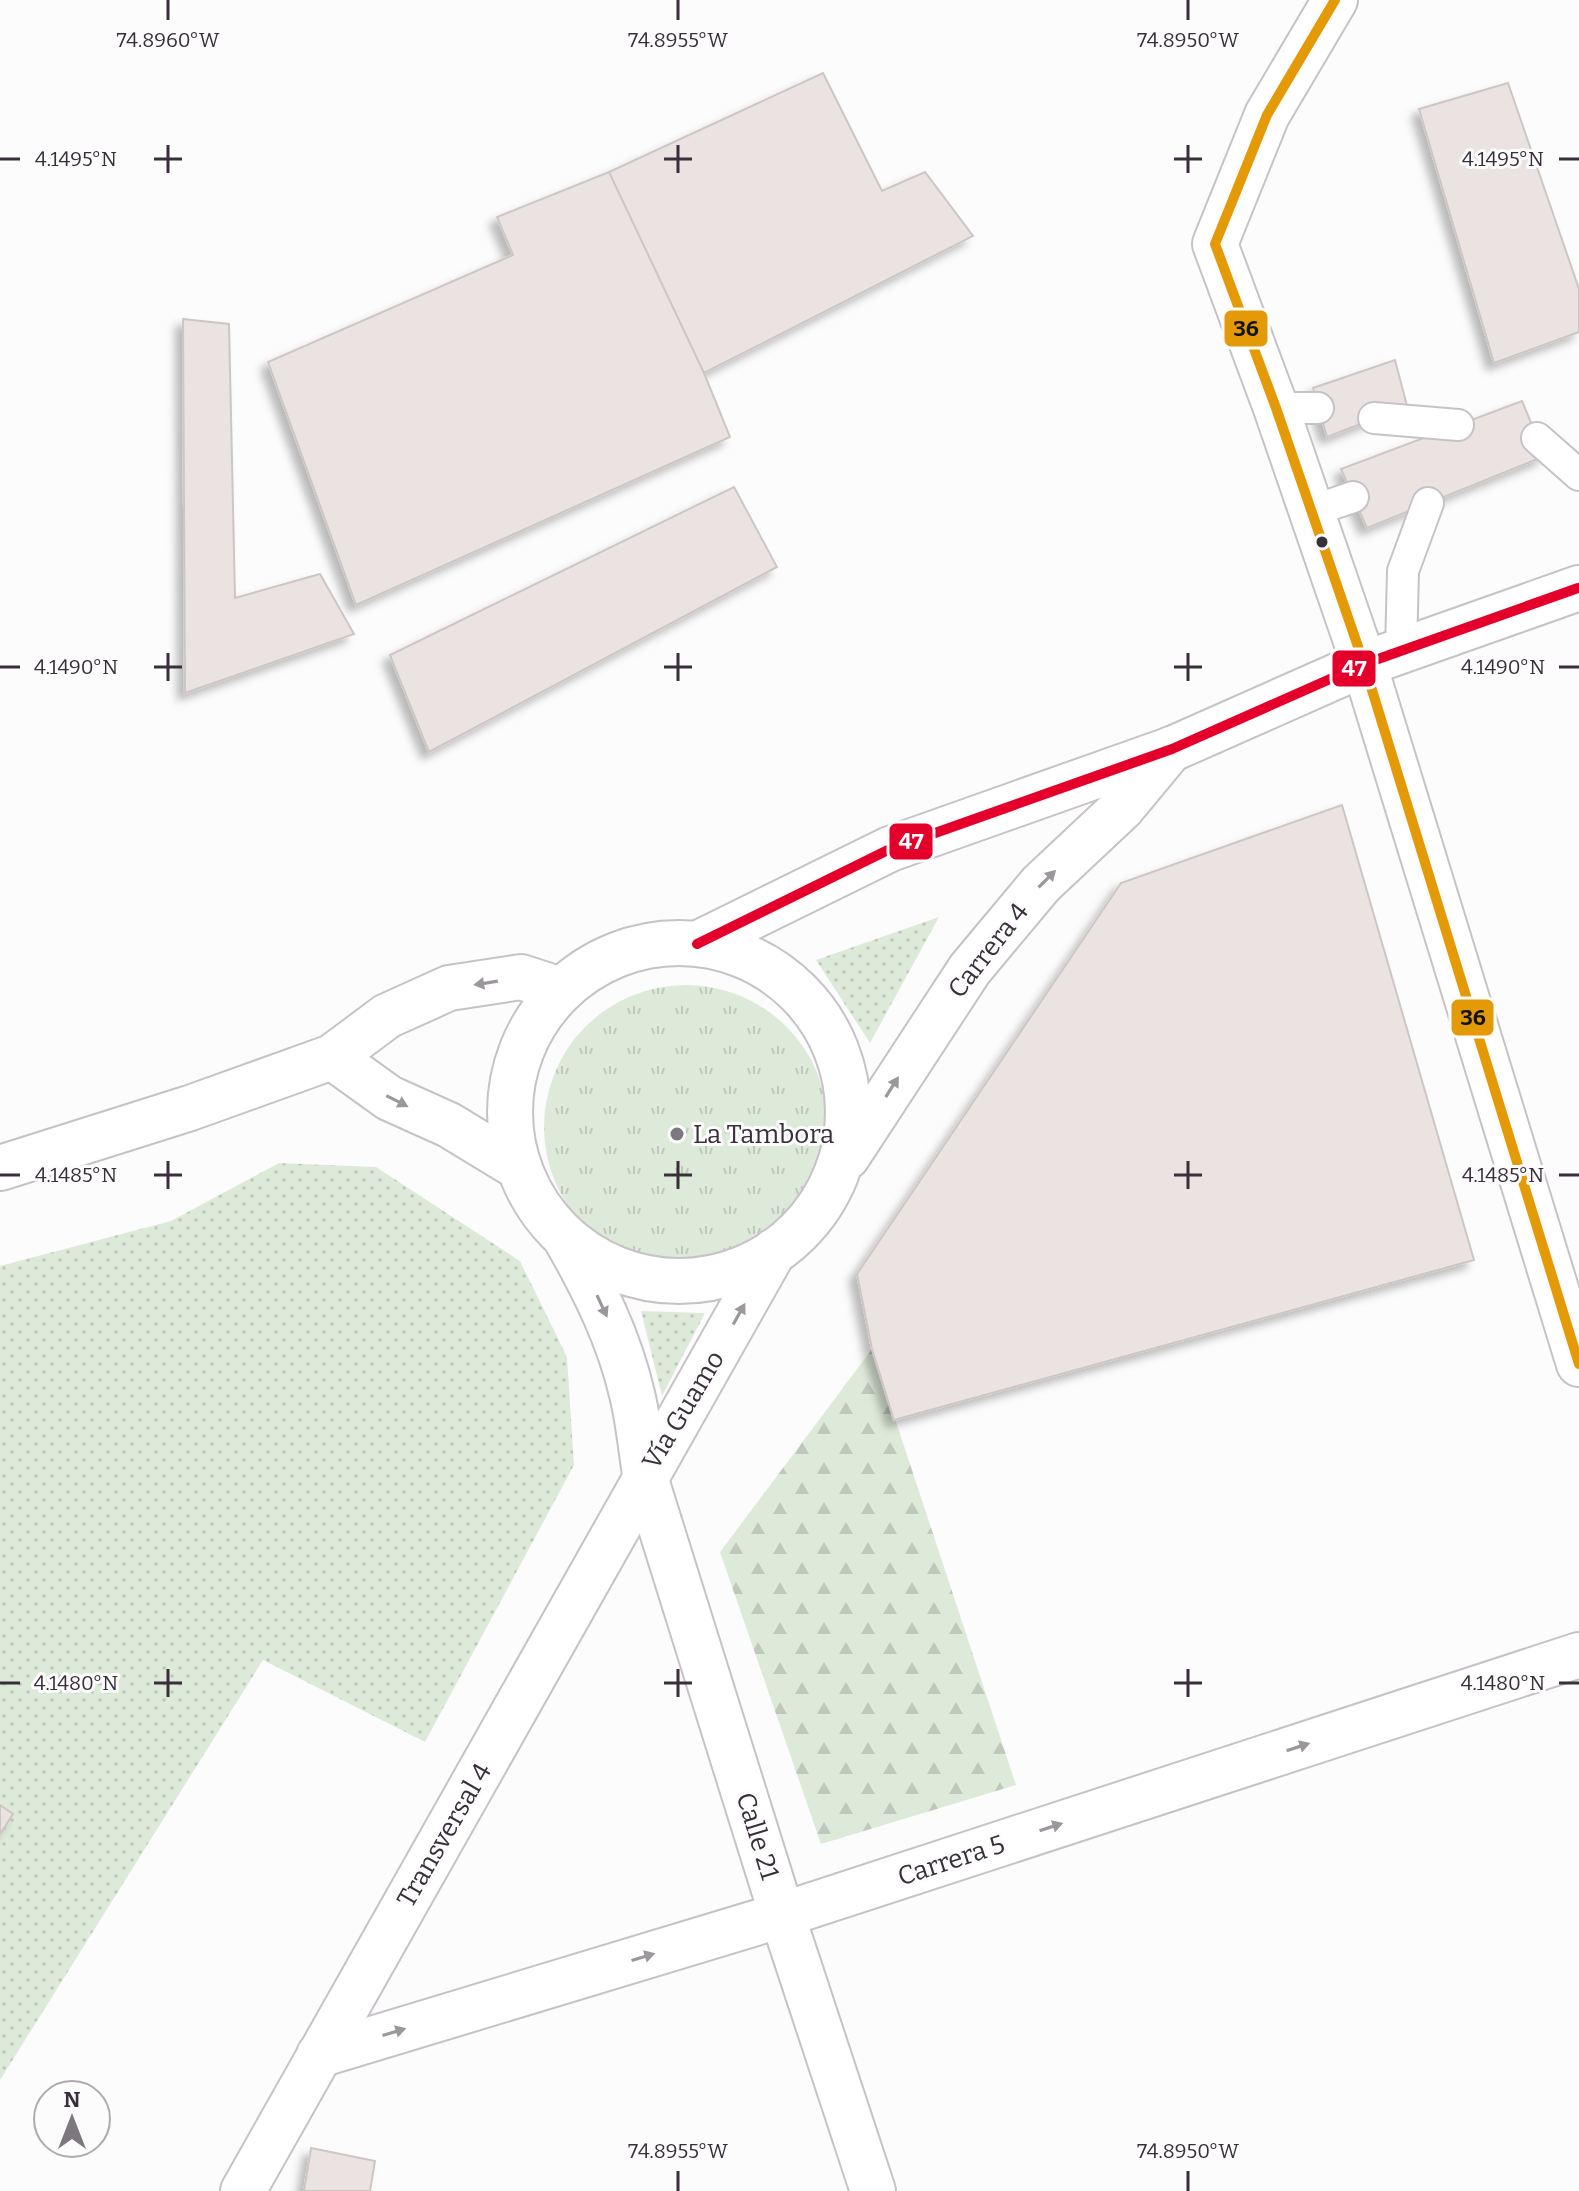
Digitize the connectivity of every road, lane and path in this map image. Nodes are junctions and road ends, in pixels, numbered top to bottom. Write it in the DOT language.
graph roads {
  1 [pos="1335,0"];
  2 [pos="1374,418"];
  3 [pos="1458,425"];
  4 [pos="1537,438"];
  5 [pos="1579,475"];
  6 [pos="1353,497"];
  7 [pos="1428,503"];
  8 [pos="1312,511"];
  9 [pos="1579,588"];
  10 [pos="1382,658"];
  11 [pos="1172,749"];
  12 [pos="697,944"];
  13 [pos="561,990"];
  14 [pos="332,1057"];
  15 [pos="518,1167"];
  16 [pos="0,1168"];
  17 [pos="835,1176"];
  18 [pos="565,1237"];
  19 [pos="774,1251"];
  20 [pos="1579,1364"];
  21 [pos="646,1480"];
  22 [pos="1579,1655"];
  23 [pos="782,1915"];
  24 [pos="319,2055"];
  25 [pos="243,2191"];
  26 [pos="873,2191"];
  1 -- 8 [label="main road"];
  2 -- 3 [label="lane"];
  4 -- 5 [label="lane"];
  6 -- 8 [label="lane"];
  7 -- 10 [label="lane"];
  8 -- 10 [label="main road"];
  9 -- 10 [label="main road, Carrera 4"];
  10 -- 11 [label="main road, Carrera 4"];
  10 -- 20 [label="main road"];
  11 -- 12 [label="main road, Carrera 4"];
  17 -- 11 [label="main road, Carrera 4, one-way"];
  12 -- 13 [label="main road"];
  12 -- 17 [label="main road"];
  13 -- 14 [label="main road, one-way"];
  13 -- 15 [label="main road"];
  14 -- 15 [label="main road, one-way"];
  14 -- 16 [label="main road"];
  15 -- 18 [label="main road"];
  17 -- 19 [label="main road"];
  18 -- 19 [label="main road"];
  18 -- 21 [label="main road, Vía Guamo, one-way"];
  21 -- 19 [label="main road, Vía Guamo, one-way"];
  21 -- 23 [label="main road, Calle 21"];
  21 -- 24 [label="main road, Transversal 4"];
  23 -- 22 [label="main road, Carrera 5, one-way"];
  24 -- 23 [label="main road, Carrera 5, one-way"];
  23 -- 26 [label="main road, Calle 21"];
  24 -- 25 [label="main road, Transversal 4"];
}
